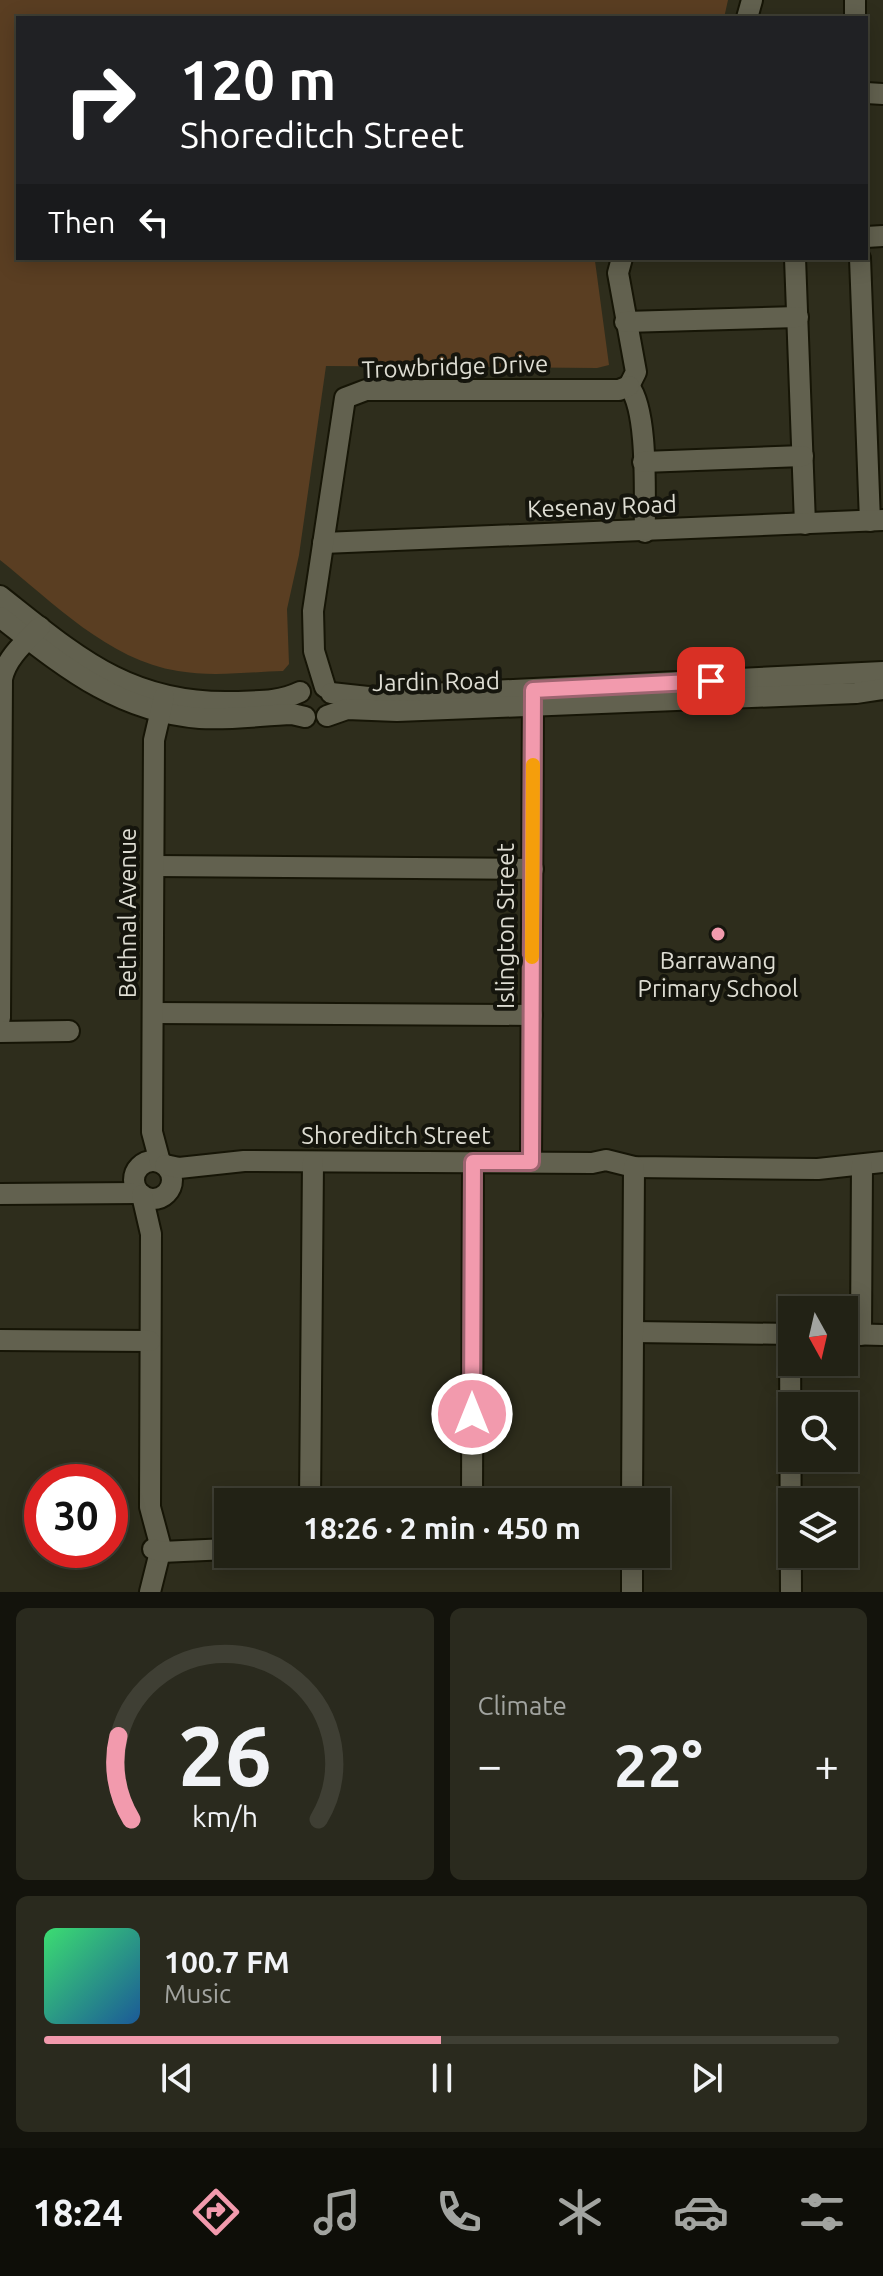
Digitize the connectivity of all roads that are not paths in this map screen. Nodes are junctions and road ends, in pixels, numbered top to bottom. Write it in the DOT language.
graph roads {
  1 [pos="621,260"];
  2 [pos="795,260"];
  3 [pos="860,260"];
  4 [pos="798,317"];
  5 [pos="625,322"];
  6 [pos="629,386"];
  7 [pos="803,456"];
  8 [pos="643,462"];
  9 [pos="877,521"];
  10 [pos="805,524"];
  11 [pos="645,532"];
  12 [pos="323,543"];
  13 [pos="0,596"];
  14 [pos="0,617"];
  15 [pos="34,633"];
  16 [pos="883,672"];
  17 [pos="883,689"];
  18 [pos="316,690"];
  19 [pos="533,698"];
  20 [pos="162,704"];
  21 [pos="327,716"];
  22 [pos="305,717"];
  23 [pos="1,801"];
  24 [pos="155,866"];
  25 [pos="533,869"];
  26 [pos="153,1013"];
  27 [pos="532,1015"];
  28 [pos="0,1018"];
  29 [pos="69,1031"];
  30 [pos="0,1032"];
  31 [pos="152,1132"];
  32 [pos="313,1162"];
  33 [pos="473,1162"];
  34 [pos="531,1162"];
  35 [pos="883,1162"];
  36 [pos="162,1164"];
  37 [pos="862,1165"];
  38 [pos="200,1166"];
  39 [pos="634,1173"];
  40 [pos="138,1182"];
  41 [pos="167,1191"];
  42 [pos="0,1194"];
  43 [pos="151,1234"];
  44 [pos="855,1296"];
  45 [pos="633,1332"];
  46 [pos="778,1334"];
  47 [pos="858,1335"];
  48 [pos="883,1335"];
  49 [pos="0,1340"];
  50 [pos="150,1341"];
  51 [pos="791,1376"];
  52 [pos="310,1488"];
  53 [pos="472,1488"];
  54 [pos="632,1488"];
  55 [pos="158,1548"];
  56 [pos="214,1549"];
  57 [pos="632,1568"];
  58 [pos="149,1592"];
  59 [pos="632,1592"];
  60 [pos="791,1592"];
  1 -- 5 [label="street"];
  2 -- 4 [label="street"];
  3 -- 9 [label="street"];
  4 -- 5 [label="street"];
  4 -- 7 [label="street"];
  5 -- 6 [label="street"];
  6 -- 8 [label="street"];
  6 -- 12 [label="street, Trowbridge Drive"];
  7 -- 8 [label="street"];
  7 -- 10 [label="street"];
  8 -- 11 [label="street"];
  9 -- 10 [label="street, Kesenay Road"];
  10 -- 11 [label="street, Kesenay Road"];
  11 -- 12 [label="street, Kesenay Road"];
  12 -- 18 [label="street, Trowbridge Drive"];
  13 -- 15 [label="street, Jardin Road"];
  14 -- 15 [label="street, Jardin Road"];
  15 -- 20 [label="street, Jardin Road"];
  15 -- 23 [label="street"];
  16 -- 19 [label="street, Jardin Road"];
  17 -- 19 [label="street, Jardin Road"];
  18 -- 19 [label="street, Jardin Road"];
  18 -- 20 [label="street, Jardin Road"];
  18 -- 21 [label="street"];
  18 -- 22 [label="street, Trowbridge Drive"];
  19 -- 21 [label="street, Jardin Road"];
  19 -- 25 [label="street, Islington Street"];
  20 -- 22 [label="street, Jardin Road"];
  20 -- 24 [label="street, Bethnal Avenue"];
  21 -- 22 [label="street, Jardin Road"];
  23 -- 28 [label="street"];
  24 -- 25 [label="street"];
  24 -- 26 [label="street, Bethnal Avenue"];
  25 -- 27 [label="street, Islington Street"];
  26 -- 27 [label="street"];
  26 -- 31 [label="street, Bethnal Avenue"];
  27 -- 34 [label="street, Islington Street"];
  29 -- 30 [label="street"];
  31 -- 36 [label="street, Bethnal Avenue"];
  31 -- 40 [label="street, Bethnal Avenue"];
  32 -- 33 [label="street, Shoreditch Street"];
  32 -- 38 [label="street, Shoreditch Street"];
  32 -- 52 [label="street"];
  33 -- 34 [label="street, Shoreditch Street"];
  33 -- 53 [label="street"];
  34 -- 39 [label="street, Shoreditch Street"];
  35 -- 37 [label="street, Shoreditch Street"];
  36 -- 38 [label="street, Shoreditch Street"];
  36 -- 40 [label="street"];
  36 -- 41 [label="street"];
  37 -- 39 [label="street, Shoreditch Street"];
  37 -- 44 [label="street"];
  38 -- 41 [label="street, Shoreditch Street"];
  39 -- 45 [label="street"];
  40 -- 41 [label="street"];
  40 -- 42 [label="street"];
  40 -- 43 [label="street"];
  41 -- 43 [label="street"];
  43 -- 50 [label="street"];
  45 -- 46 [label="street"];
  45 -- 54 [label="street"];
  47 -- 48 [label="street"];
  49 -- 50 [label="street"];
  50 -- 55 [label="street"];
  51 -- 60 [label="street"];
  55 -- 56 [label="street"];
  55 -- 58 [label="street"];
  57 -- 59 [label="street"];
}
